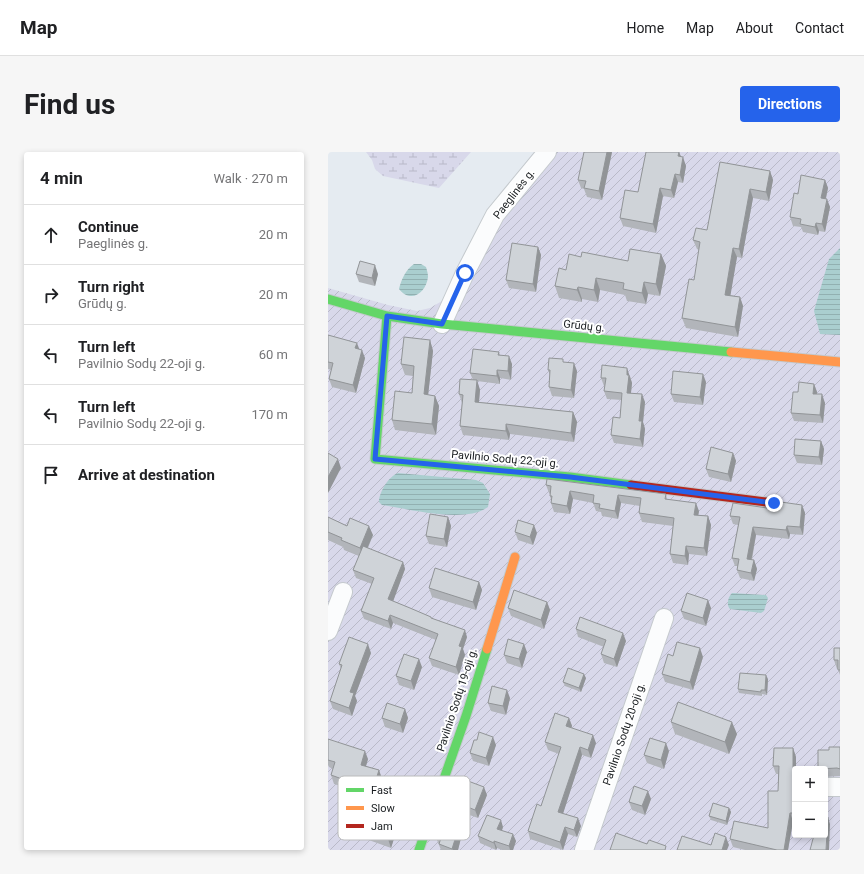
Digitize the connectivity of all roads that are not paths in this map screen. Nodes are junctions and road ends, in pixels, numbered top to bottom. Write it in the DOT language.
graph roads {
  1 [pos="547,152"];
  2 [pos="328,299"];
  3 [pos="387,316"];
  4 [pos="442,324"];
  5 [pos="840,362"];
  6 [pos="774,503"];
  7 [pos="515,557"];
  8 [pos="343,592"];
  9 [pos="664,618"];
  10 [pos="328,630"];
  11 [pos="445,776"];
  12 [pos="828,787"];
  13 [pos="840,787"];
  14 [pos="423,840"];
  15 [pos="419,850"];
  16 [pos="584,850"];
  1 -- 4 [label="street, Paeglinės g."];
  2 -- 3 [label="street, Grūdų g."];
  3 -- 4 [label="street, Grūdų g."];
  3 -- 6 [label="street, Pavilnio Sodų 22-oji g."];
  4 -- 5 [label="street, Grūdų g."];
  7 -- 11 [label="street, Pavilnio Sodų 19-oji g."];
  8 -- 10 [label="street"];
  9 -- 16 [label="street, Pavilnio Sodų 20-oji g."];
  12 -- 13 [label="street"];
  14 -- 15 [label="street, Pavilnio Sodų 19-oji g."];
}
